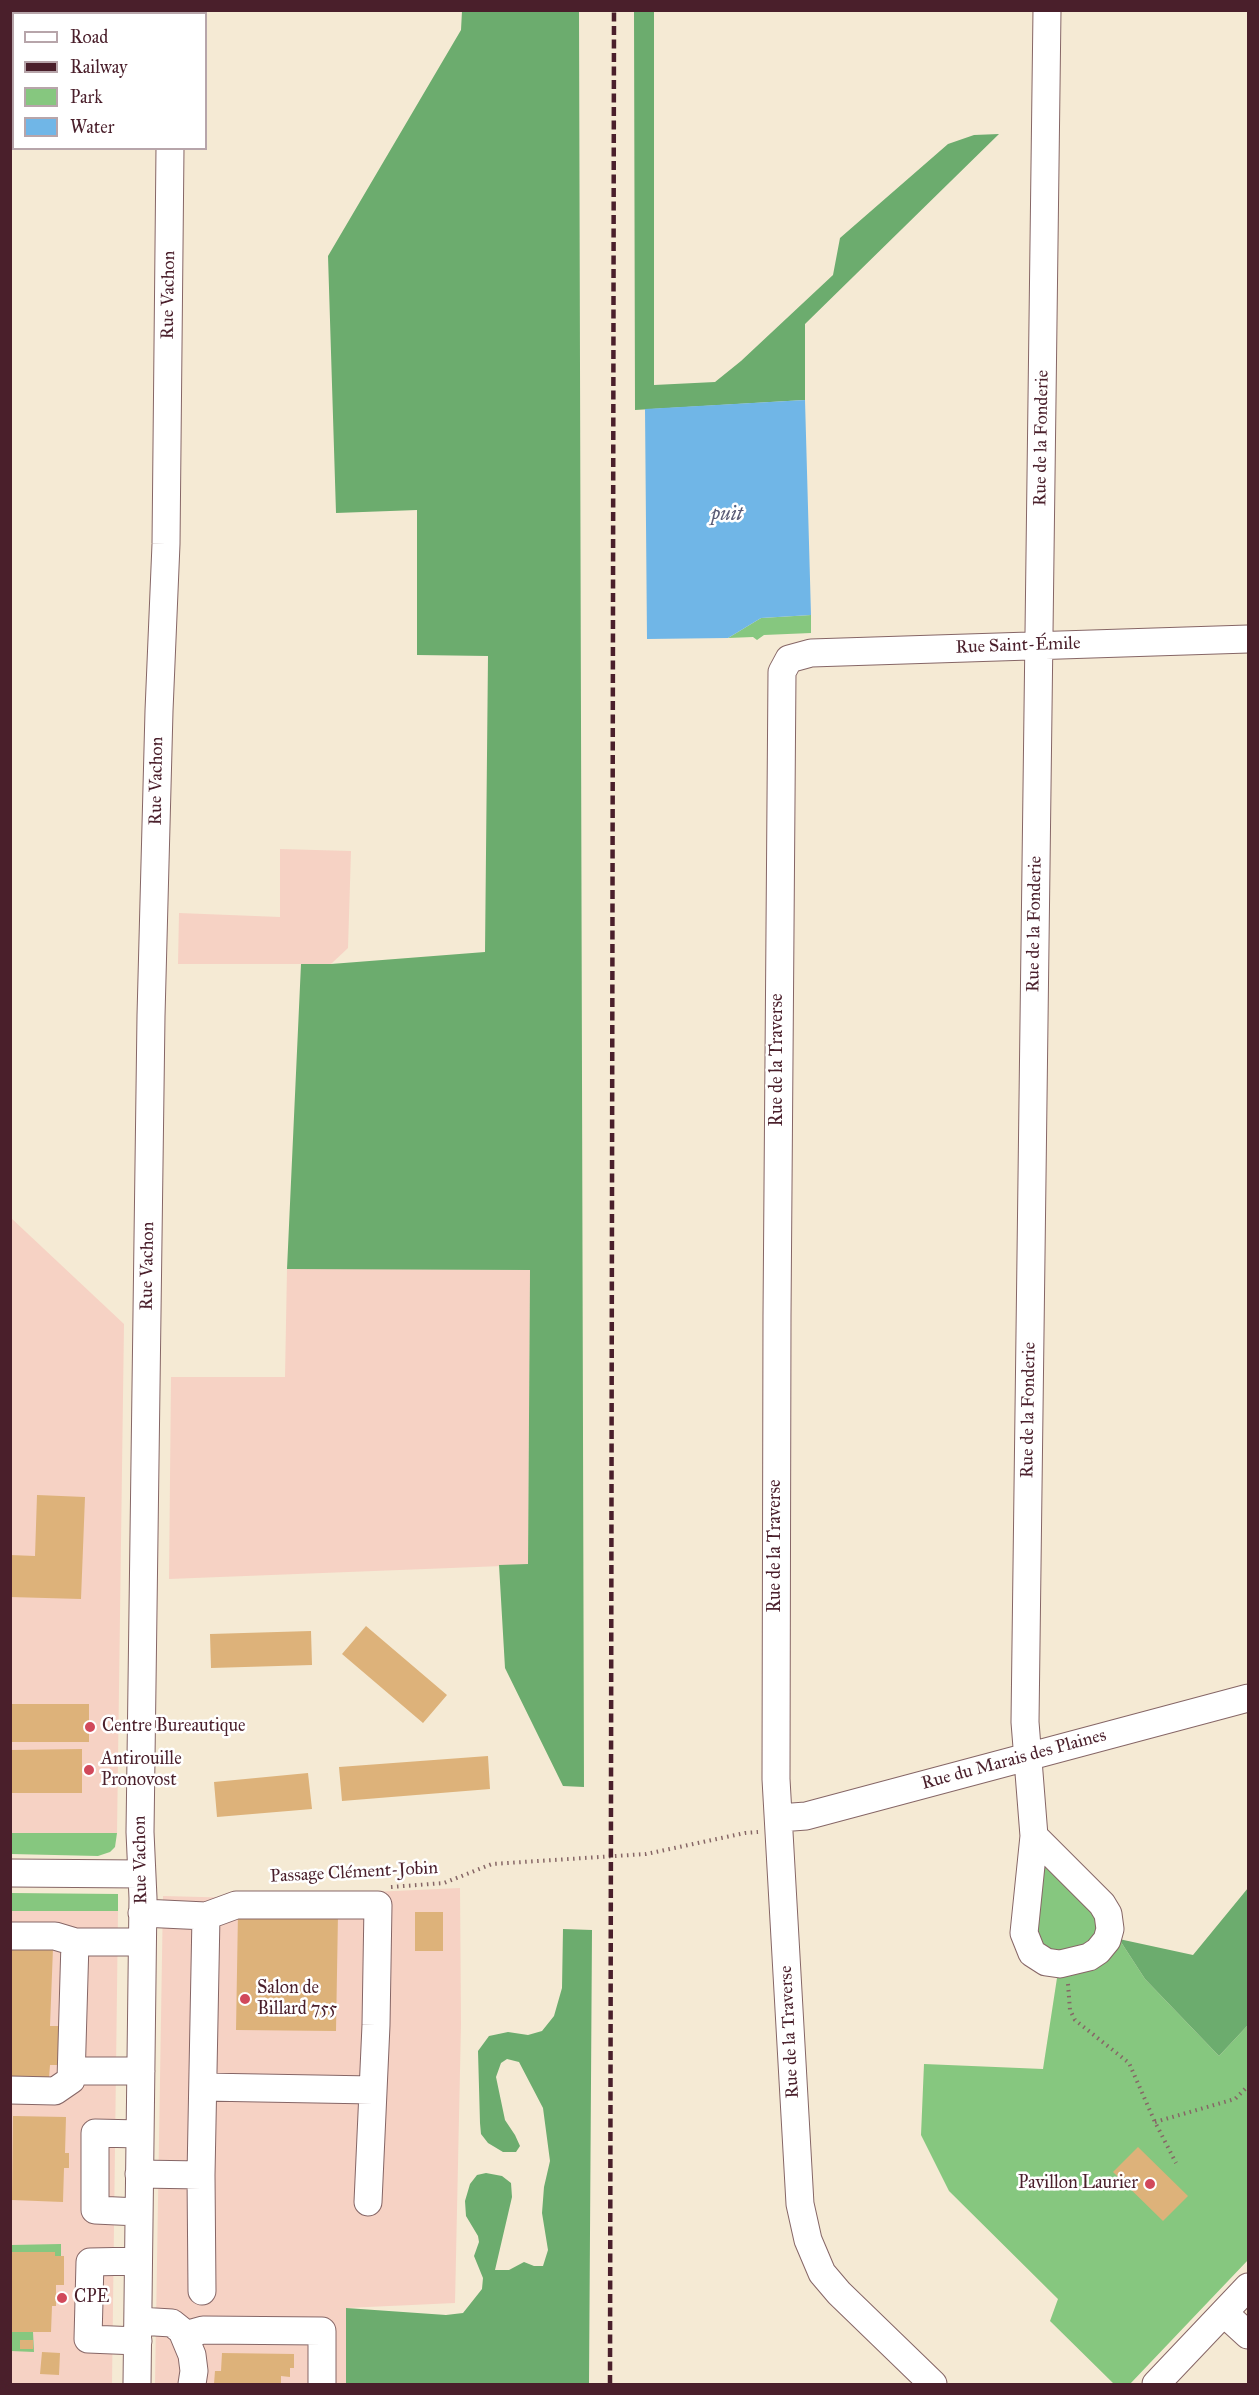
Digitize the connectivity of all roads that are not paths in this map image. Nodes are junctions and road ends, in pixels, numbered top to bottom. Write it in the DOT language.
graph roads {
  1 [pos="1047,10"];
  2 [pos="170,150"];
  3 [pos="1248,639"];
  4 [pos="1038,645"];
  5 [pos="789,659"];
  6 [pos="1248,1698"];
  7 [pos="1027,1756"];
  8 [pos="768,1825"];
  9 [pos="1034,1836"];
  10 [pos="10,1873"];
  11 [pos="141,1874"];
  12 [pos="142,1913"];
  13 [pos="206,1916"];
  14 [pos="10,1936"];
  15 [pos="75,1942"];
  16 [pos="142,1942"];
  17 [pos="72,2071"];
  18 [pos="141,2071"];
  19 [pos="203,2087"];
  20 [pos="10,2090"];
  21 [pos="373,2090"];
  22 [pos="140,2134"];
  23 [pos="139,2175"];
  24 [pos="201,2175"];
  25 [pos="368,2202"];
  26 [pos="139,2212"];
  27 [pos="138,2261"];
  28 [pos="1248,2287"];
  29 [pos="202,2291"];
  30 [pos="1224,2313"];
  31 [pos="138,2331"];
  32 [pos="185,2335"];
  33 [pos="1248,2335"];
  34 [pos="137,2385"];
  35 [pos="192,2385"];
  36 [pos="322,2385"];
  37 [pos="933,2385"];
  38 [pos="1156,2385"];
  1 -- 4 [label="street, Rue de la Fonderie"];
  2 -- 11 [label="street, Rue Vachon"];
  3 -- 4 [label="street, Rue Saint-Émile"];
  4 -- 5 [label="street, Rue Saint-Émile"];
  4 -- 7 [label="street, Rue de la Fonderie"];
  5 -- 8 [label="street, Rue de la Traverse"];
  6 -- 7 [label="street, Rue du Marais des Plaines"];
  7 -- 8 [label="street, Rue du Marais des Plaines"];
  7 -- 9 [label="street, Rue de la Fonderie"];
  8 -- 37 [label="street, Rue de la Traverse"];
  9 -- 9 [label="street, Rue de la Fonderie"];
  10 -- 11 [label="street"];
  11 -- 12 [label="street, Rue Vachon"];
  12 -- 13 [label="street"];
  12 -- 16 [label="street, Rue Vachon"];
  13 -- 19 [label="street"];
  13 -- 21 [label="street"];
  14 -- 15 [label="street"];
  15 -- 16 [label="street"];
  15 -- 17 [label="street"];
  16 -- 18 [label="street, Rue Vachon"];
  17 -- 18 [label="street"];
  17 -- 20 [label="street"];
  18 -- 22 [label="street, Rue Vachon"];
  19 -- 21 [label="street"];
  19 -- 24 [label="street"];
  21 -- 25 [label="street"];
  22 -- 23 [label="street, Rue Vachon"];
  22 -- 26 [label="street"];
  23 -- 24 [label="street"];
  23 -- 26 [label="street, Rue Vachon"];
  24 -- 29 [label="street"];
  26 -- 27 [label="street, Rue Vachon"];
  27 -- 31 [label="street, Rue Vachon"];
  27 -- 31 [label="street"];
  28 -- 30 [label="street"];
  30 -- 33 [label="street"];
  30 -- 38 [label="street"];
  31 -- 32 [label="street"];
  31 -- 34 [label="street, Rue Vachon"];
  32 -- 35 [label="street"];
  32 -- 36 [label="street"];
}
